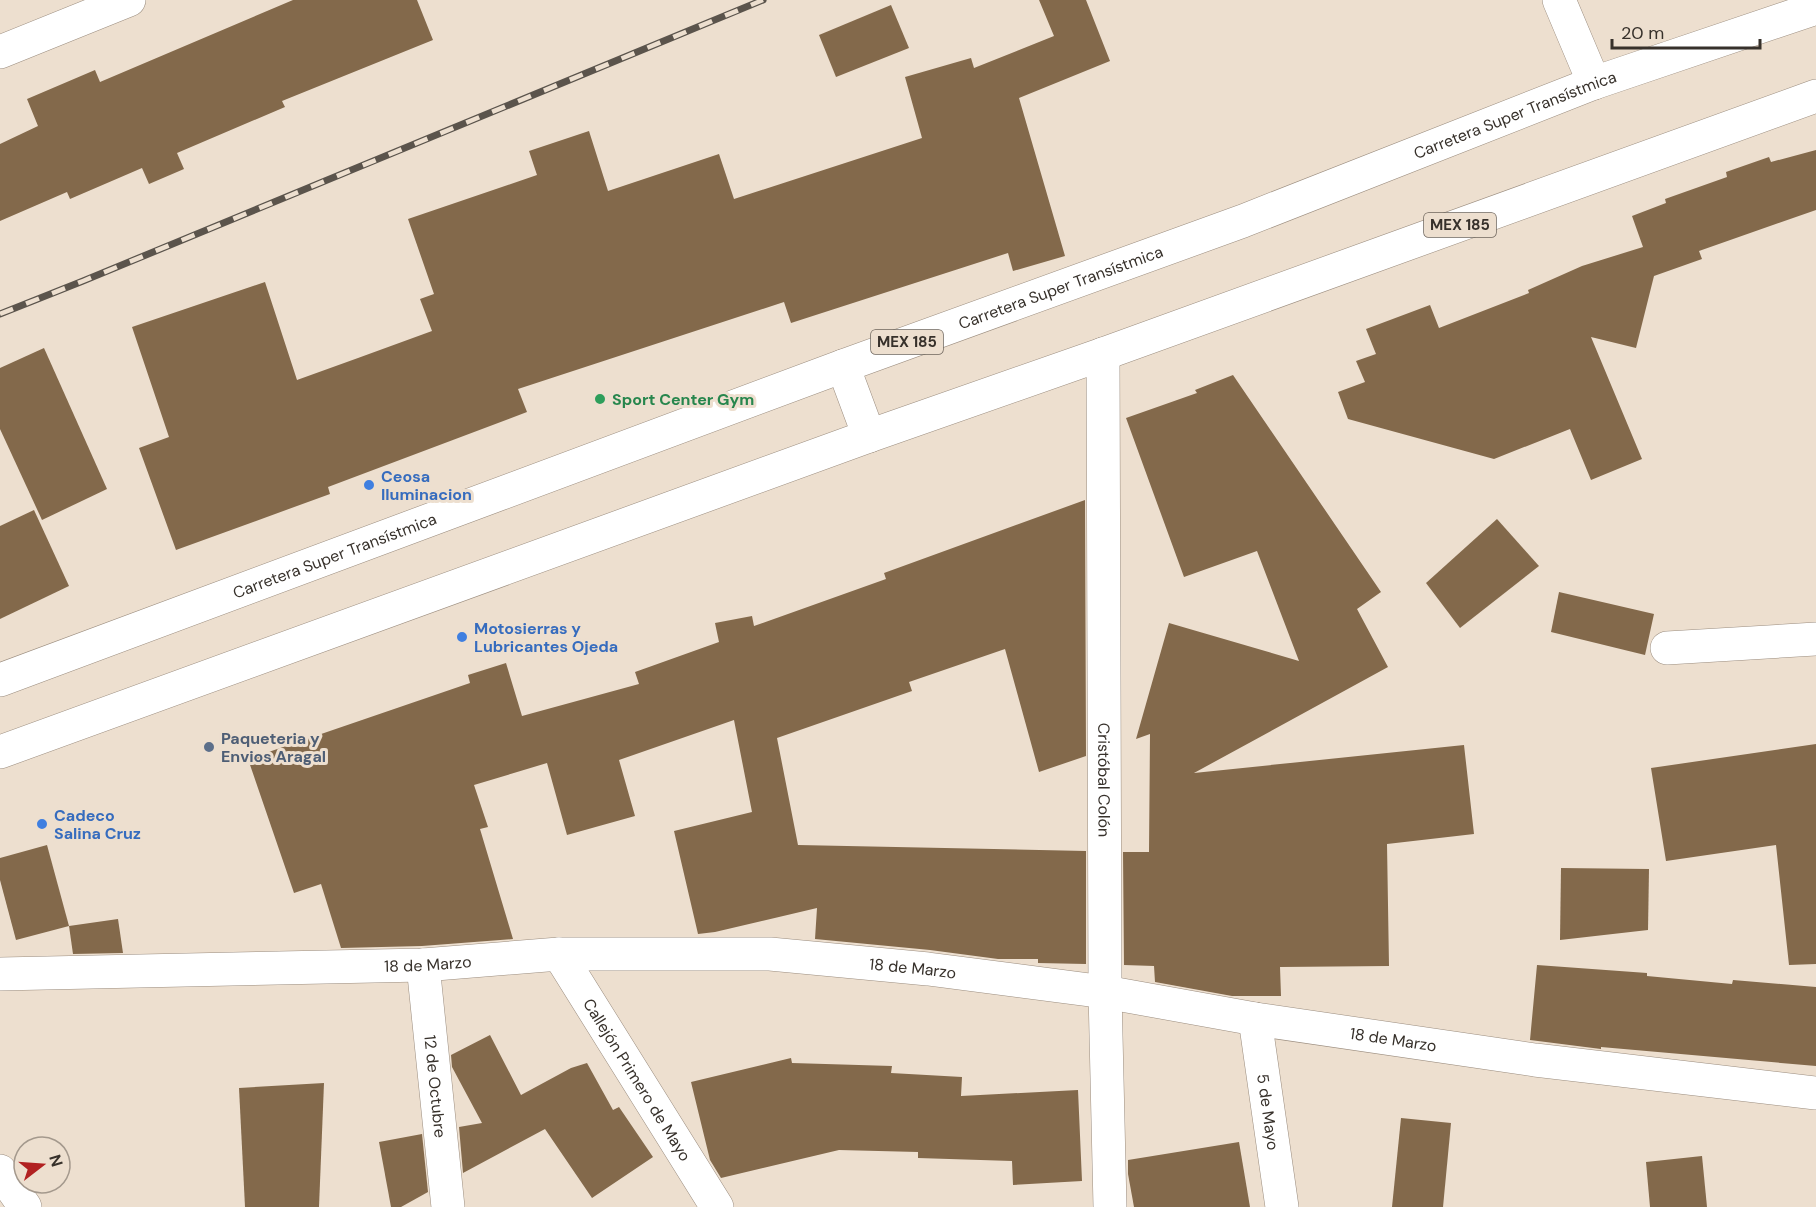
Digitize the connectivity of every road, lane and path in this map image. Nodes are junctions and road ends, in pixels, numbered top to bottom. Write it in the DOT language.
graph roads {
  1 [pos="129,0"];
  2 [pos="1559,0"];
  3 [pos="1816,8"];
  4 [pos="0,52"];
  5 [pos="1594,84"];
  6 [pos="1816,96"];
  7 [pos="1103,354"];
  8 [pos="843,366"];
  9 [pos="869,436"];
  10 [pos="1816,639"];
  11 [pos="1667,648"];
  12 [pos="0,680"];
  13 [pos="0,752"];
  14 [pos="559,954"];
  15 [pos="423,965"];
  16 [pos="0,974"];
  17 [pos="1105,992"];
  18 [pos="1255,1019"];
  19 [pos="1816,1093"];
  20 [pos="0,1171"];
  21 [pos="25,1207"];
  22 [pos="448,1207"];
  23 [pos="717,1207"];
  24 [pos="1110,1207"];
  25 [pos="1282,1207"];
  1 -- 4 [label="main road"];
  2 -- 5 [label="main road"];
  3 -- 5 [label="main road, Carretera Super Transístmica / MEX 185"];
  5 -- 8 [label="main road, Carretera Super Transístmica / MEX 185"];
  6 -- 7 [label="main road, MEX 185"];
  7 -- 9 [label="main road, MEX 185"];
  7 -- 17 [label="main road, Cristóbal Colón"];
  8 -- 9 [label="main road"];
  8 -- 12 [label="main road, Carretera Super Transístmica / MEX 185"];
  9 -- 13 [label="main road, MEX 185"];
  10 -- 11 [label="main road"];
  14 -- 15 [label="main road, 18 de Marzo"];
  14 -- 17 [label="main road, 18 de Marzo"];
  14 -- 23 [label="main road, Callejón Primero de Mayo"];
  15 -- 16 [label="main road, 18 de Marzo"];
  15 -- 22 [label="main road, 12 de Octubre"];
  17 -- 18 [label="main road, 18 de Marzo"];
  17 -- 24 [label="main road, Cristóbal Colón"];
  18 -- 19 [label="main road, 18 de Marzo"];
  18 -- 25 [label="main road, 5 de Mayo"];
  20 -- 21 [label="main road"];
}
